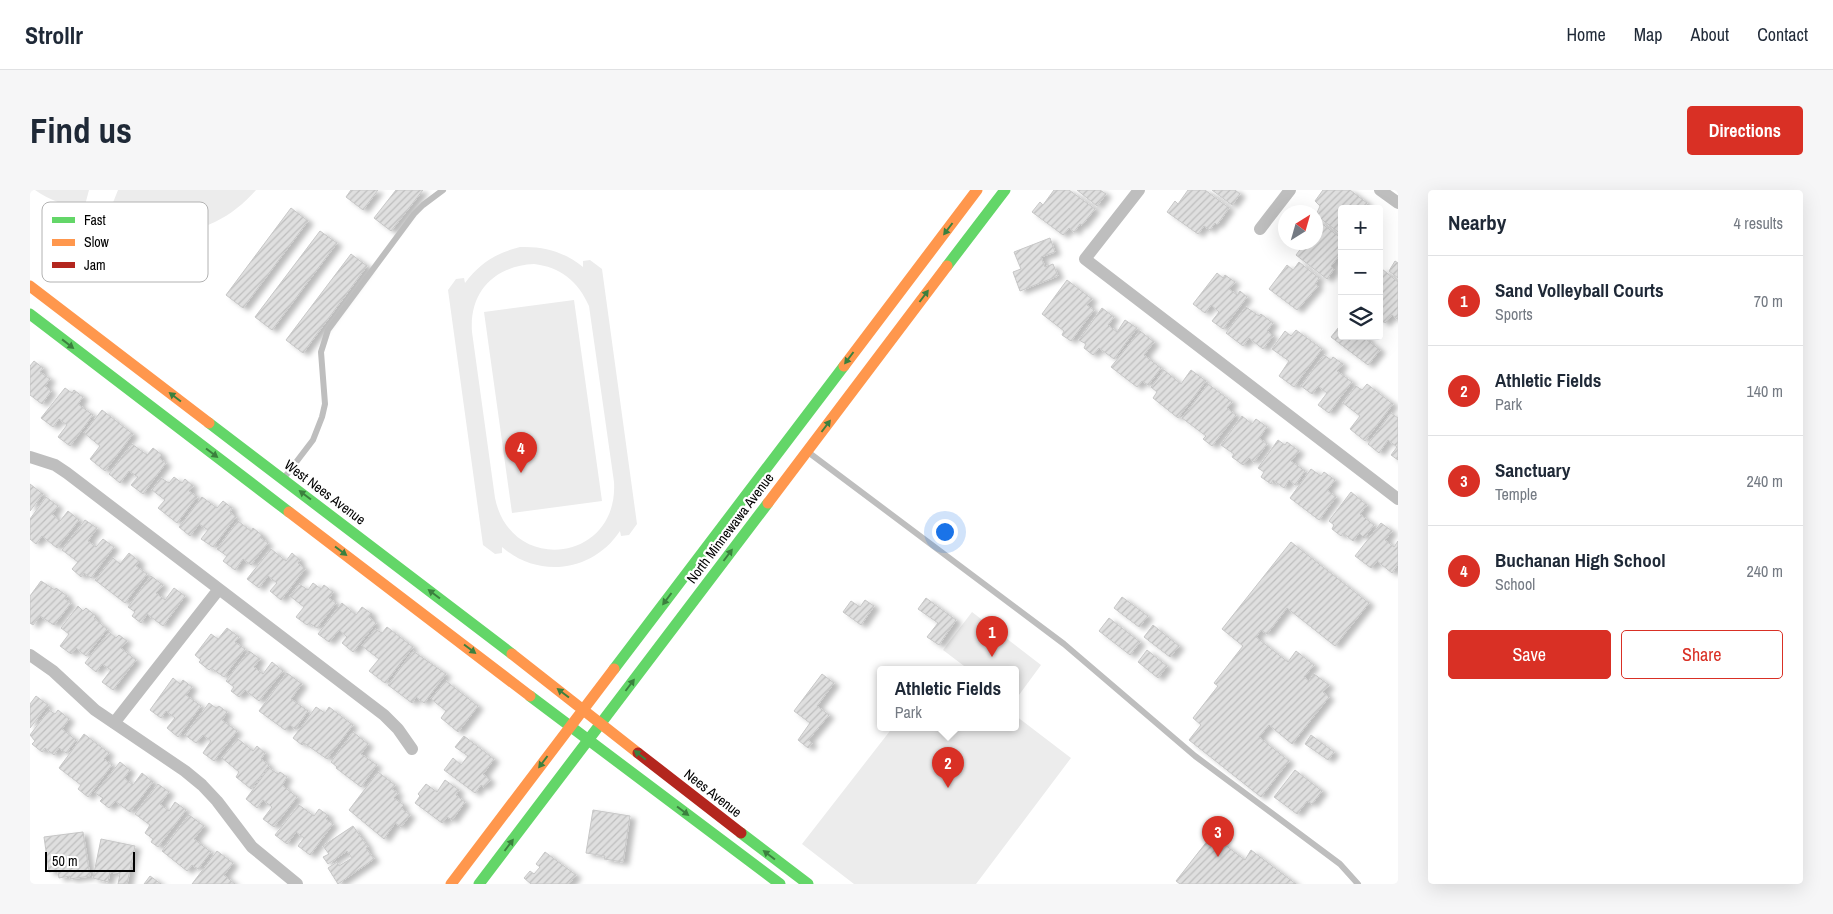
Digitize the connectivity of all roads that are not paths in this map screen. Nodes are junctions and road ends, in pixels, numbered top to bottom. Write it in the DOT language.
graph roads {
  1 [pos="443,190"];
  2 [pos="977,190"];
  3 [pos="1005,190"];
  4 [pos="1139,190"];
  5 [pos="1290,190"];
  6 [pos="1380,190"];
  7 [pos="1398,203"];
  8 [pos="1260,229"];
  9 [pos="30,286"];
  10 [pos="30,314"];
  11 [pos="93,363"];
  12 [pos="789,438"];
  13 [pos="807,451"];
  14 [pos="30,457"];
  15 [pos="283,479"];
  16 [pos="1398,499"];
  17 [pos="219,589"];
  18 [pos="30,654"];
  19 [pos="584,710"];
  20 [pos="114,723"];
  21 [pos="600,724"];
  22 [pos="570,726"];
  23 [pos="588,740"];
  24 [pos="412,749"];
  25 [pos="297,884"];
  26 [pos="451,884"];
  27 [pos="479,884"];
  28 [pos="780,884"];
  29 [pos="808,884"];
  30 [pos="1358,884"];
  1 -- 15 [label="lane"];
  2 -- 12 [label="main road, North Minnewawa Avenue, one-way"];
  13 -- 3 [label="main road, North Minnewawa Avenue, one-way"];
  4 -- 16 [label="street"];
  5 -- 8 [label="street"];
  6 -- 7 [label="street"];
  15 -- 9 [label="main road, West Nees Avenue, one-way"];
  10 -- 11 [label="main road, one-way"];
  11 -- 15 [label="main road"];
  11 -- 22 [label="main road, one-way"];
  12 -- 13 [label="main road"];
  12 -- 19 [label="main road, North Minnewawa Avenue, one-way"];
  21 -- 13 [label="main road, North Minnewawa Avenue, one-way"];
  13 -- 30 [label="lane"];
  14 -- 17 [label="street"];
  19 -- 15 [label="main road, West Nees Avenue, one-way"];
  17 -- 20 [label="street"];
  17 -- 24 [label="street"];
  18 -- 20 [label="street"];
  19 -- 21 [label="main road, West Nees Avenue"];
  19 -- 22 [label="main road, North Minnewawa Avenue"];
  20 -- 25 [label="street"];
  21 -- 23 [label="main road, North Minnewawa Avenue"];
  29 -- 21 [label="main road, Nees Avenue, one-way"];
  22 -- 23 [label="main road"];
  22 -- 26 [label="main road, North Minnewawa Avenue, one-way"];
  27 -- 23 [label="main road, North Minnewawa Avenue, one-way"];
  23 -- 28 [label="main road, one-way"];
}
